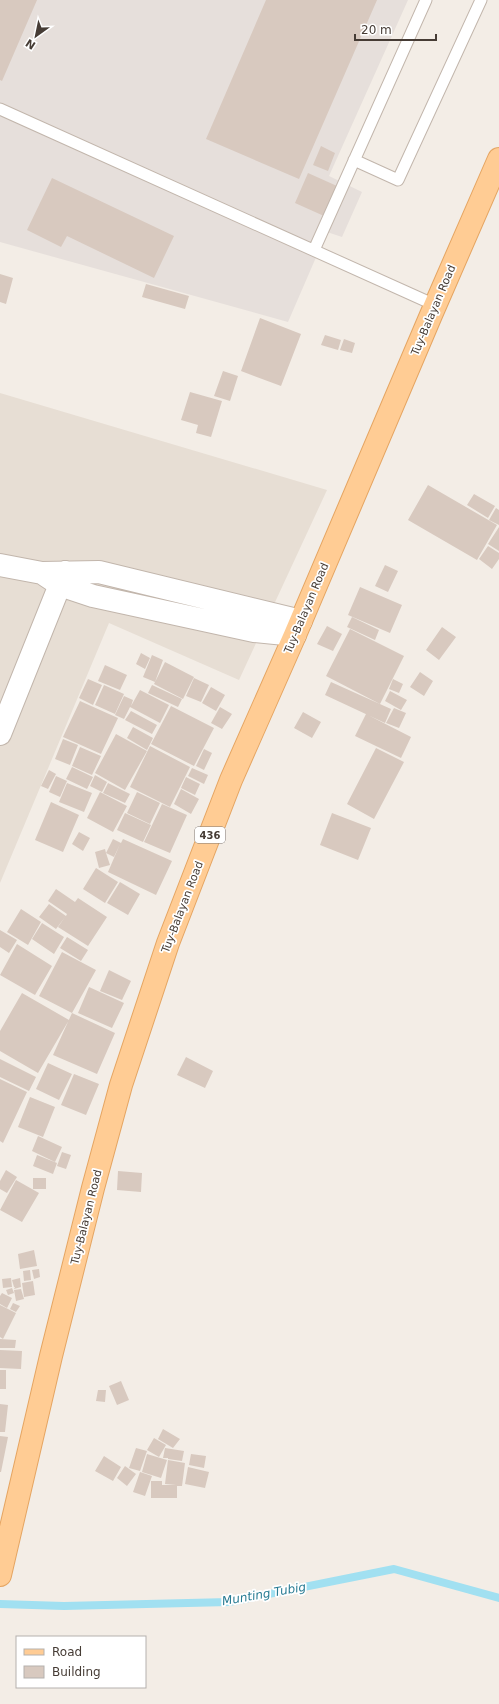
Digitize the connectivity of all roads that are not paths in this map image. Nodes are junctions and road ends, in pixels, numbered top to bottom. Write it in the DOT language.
graph roads {
  1 [pos="426,0"];
  2 [pos="481,0"];
  3 [pos="0,109"];
  4 [pos="499,159"];
  5 [pos="354,160"];
  6 [pos="314,250"];
  7 [pos="435,305"];
  8 [pos="0,565"];
  9 [pos="62,579"];
  10 [pos="298,628"];
  11 [pos="0,734"];
  12 [pos="0,1575"];
  1 -- 5 [label="lane"];
  2 -- 5 [label="lane"];
  3 -- 6 [label="lane"];
  4 -- 7 [label="main road, Tuy-Balayan Road / 436"];
  5 -- 6 [label="lane"];
  6 -- 7 [label="lane"];
  7 -- 10 [label="main road, Tuy-Balayan Road / 436"];
  8 -- 9 [label="street"];
  9 -- 10 [label="street"];
  9 -- 11 [label="street"];
  10 -- 12 [label="main road, Tuy-Balayan Road / 436"];
}
